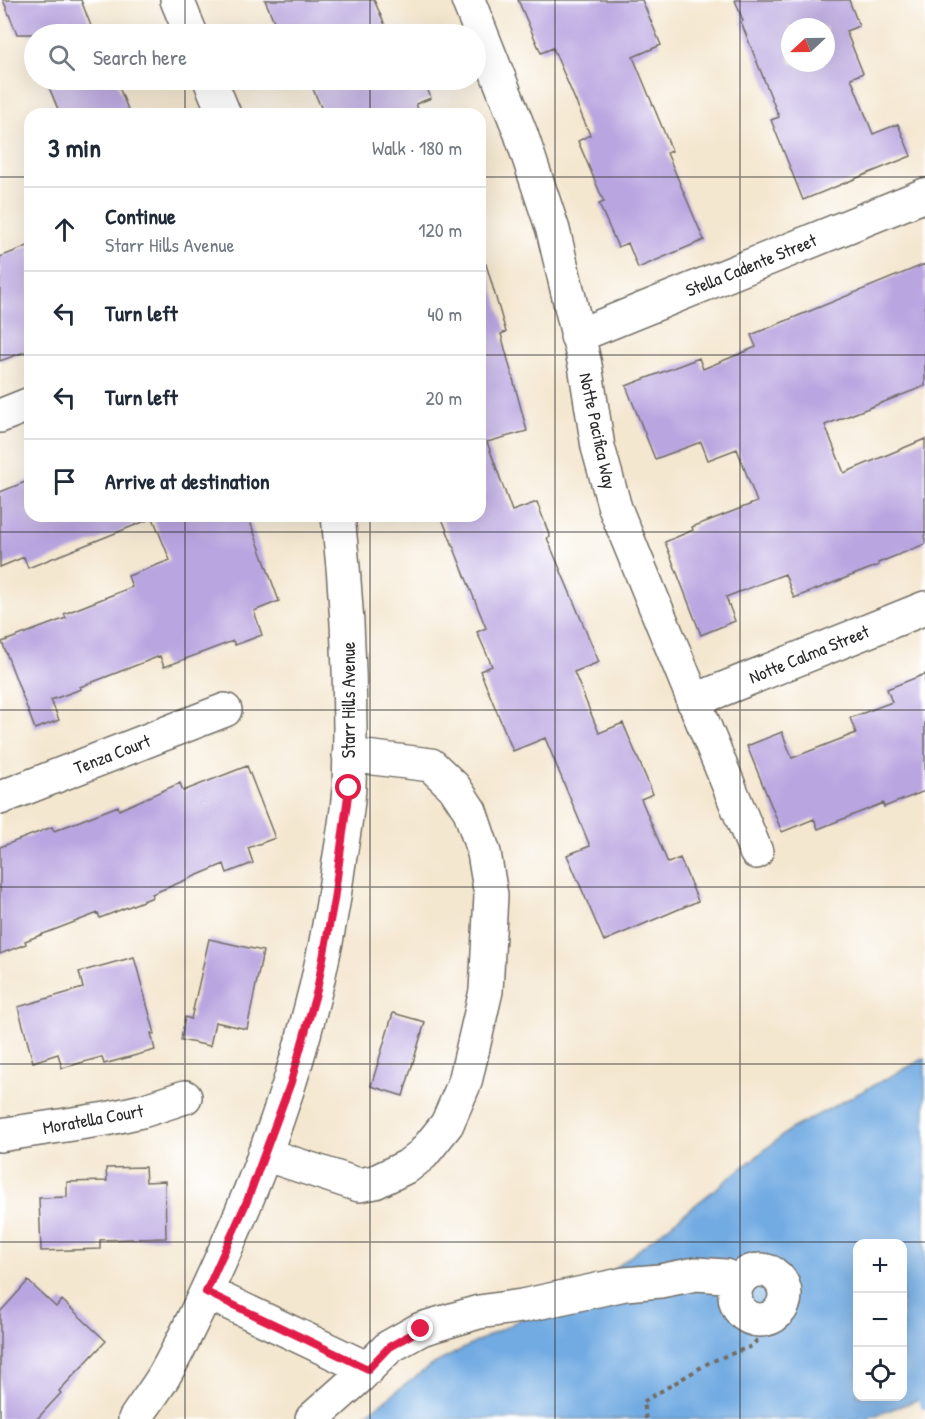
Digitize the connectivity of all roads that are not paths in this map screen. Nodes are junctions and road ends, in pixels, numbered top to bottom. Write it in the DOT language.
graph roads {
  1 [pos="177,0"];
  2 [pos="468,0"];
  3 [pos="187,24"];
  4 [pos="477,24"];
  5 [pos="486,46"];
  6 [pos="214,90"];
  7 [pos="222,108"];
  8 [pos="925,195"];
  9 [pos="577,336"];
  10 [pos="24,406"];
  11 [pos="0,416"];
  12 [pos="339,522"];
  13 [pos="925,608"];
  14 [pos="693,701"];
  15 [pos="225,710"];
  16 [pos="349,755"];
  17 [pos="0,798"];
  18 [pos="756,852"];
  19 [pos="185,1096"];
  20 [pos="0,1135"];
  21 [pos="264,1154"];
  22 [pos="739,1282"];
  23 [pos="206,1292"];
  24 [pos="368,1369"];
  25 [pos="135,1419"];
  26 [pos="312,1419"];
  1 -- 3 [label="street"];
  2 -- 4 [label="street, Notte Pacifica Way"];
  5 -- 9 [label="street, Notte Pacifica Way"];
  6 -- 7 [label="street"];
  8 -- 9 [label="street, Stella Cadente Street"];
  9 -- 14 [label="street, Notte Pacifica Way"];
  10 -- 11 [label="street"];
  12 -- 16 [label="street, Starr Hills Avenue"];
  13 -- 14 [label="street, Notte Calma Street"];
  14 -- 18 [label="street, Notte Pacifica Way"];
  15 -- 17 [label="street, Tenza Court"];
  16 -- 21 [label="street, Starr Hills Avenue"];
  16 -- 21 [label="street"];
  19 -- 20 [label="street, Moratella Court"];
  21 -- 23 [label="street, Starr Hills Avenue"];
  22 -- 24 [label="street"];
  23 -- 24 [label="street"];
  23 -- 25 [label="street, Starr Hills Avenue"];
  24 -- 26 [label="street"];
}
